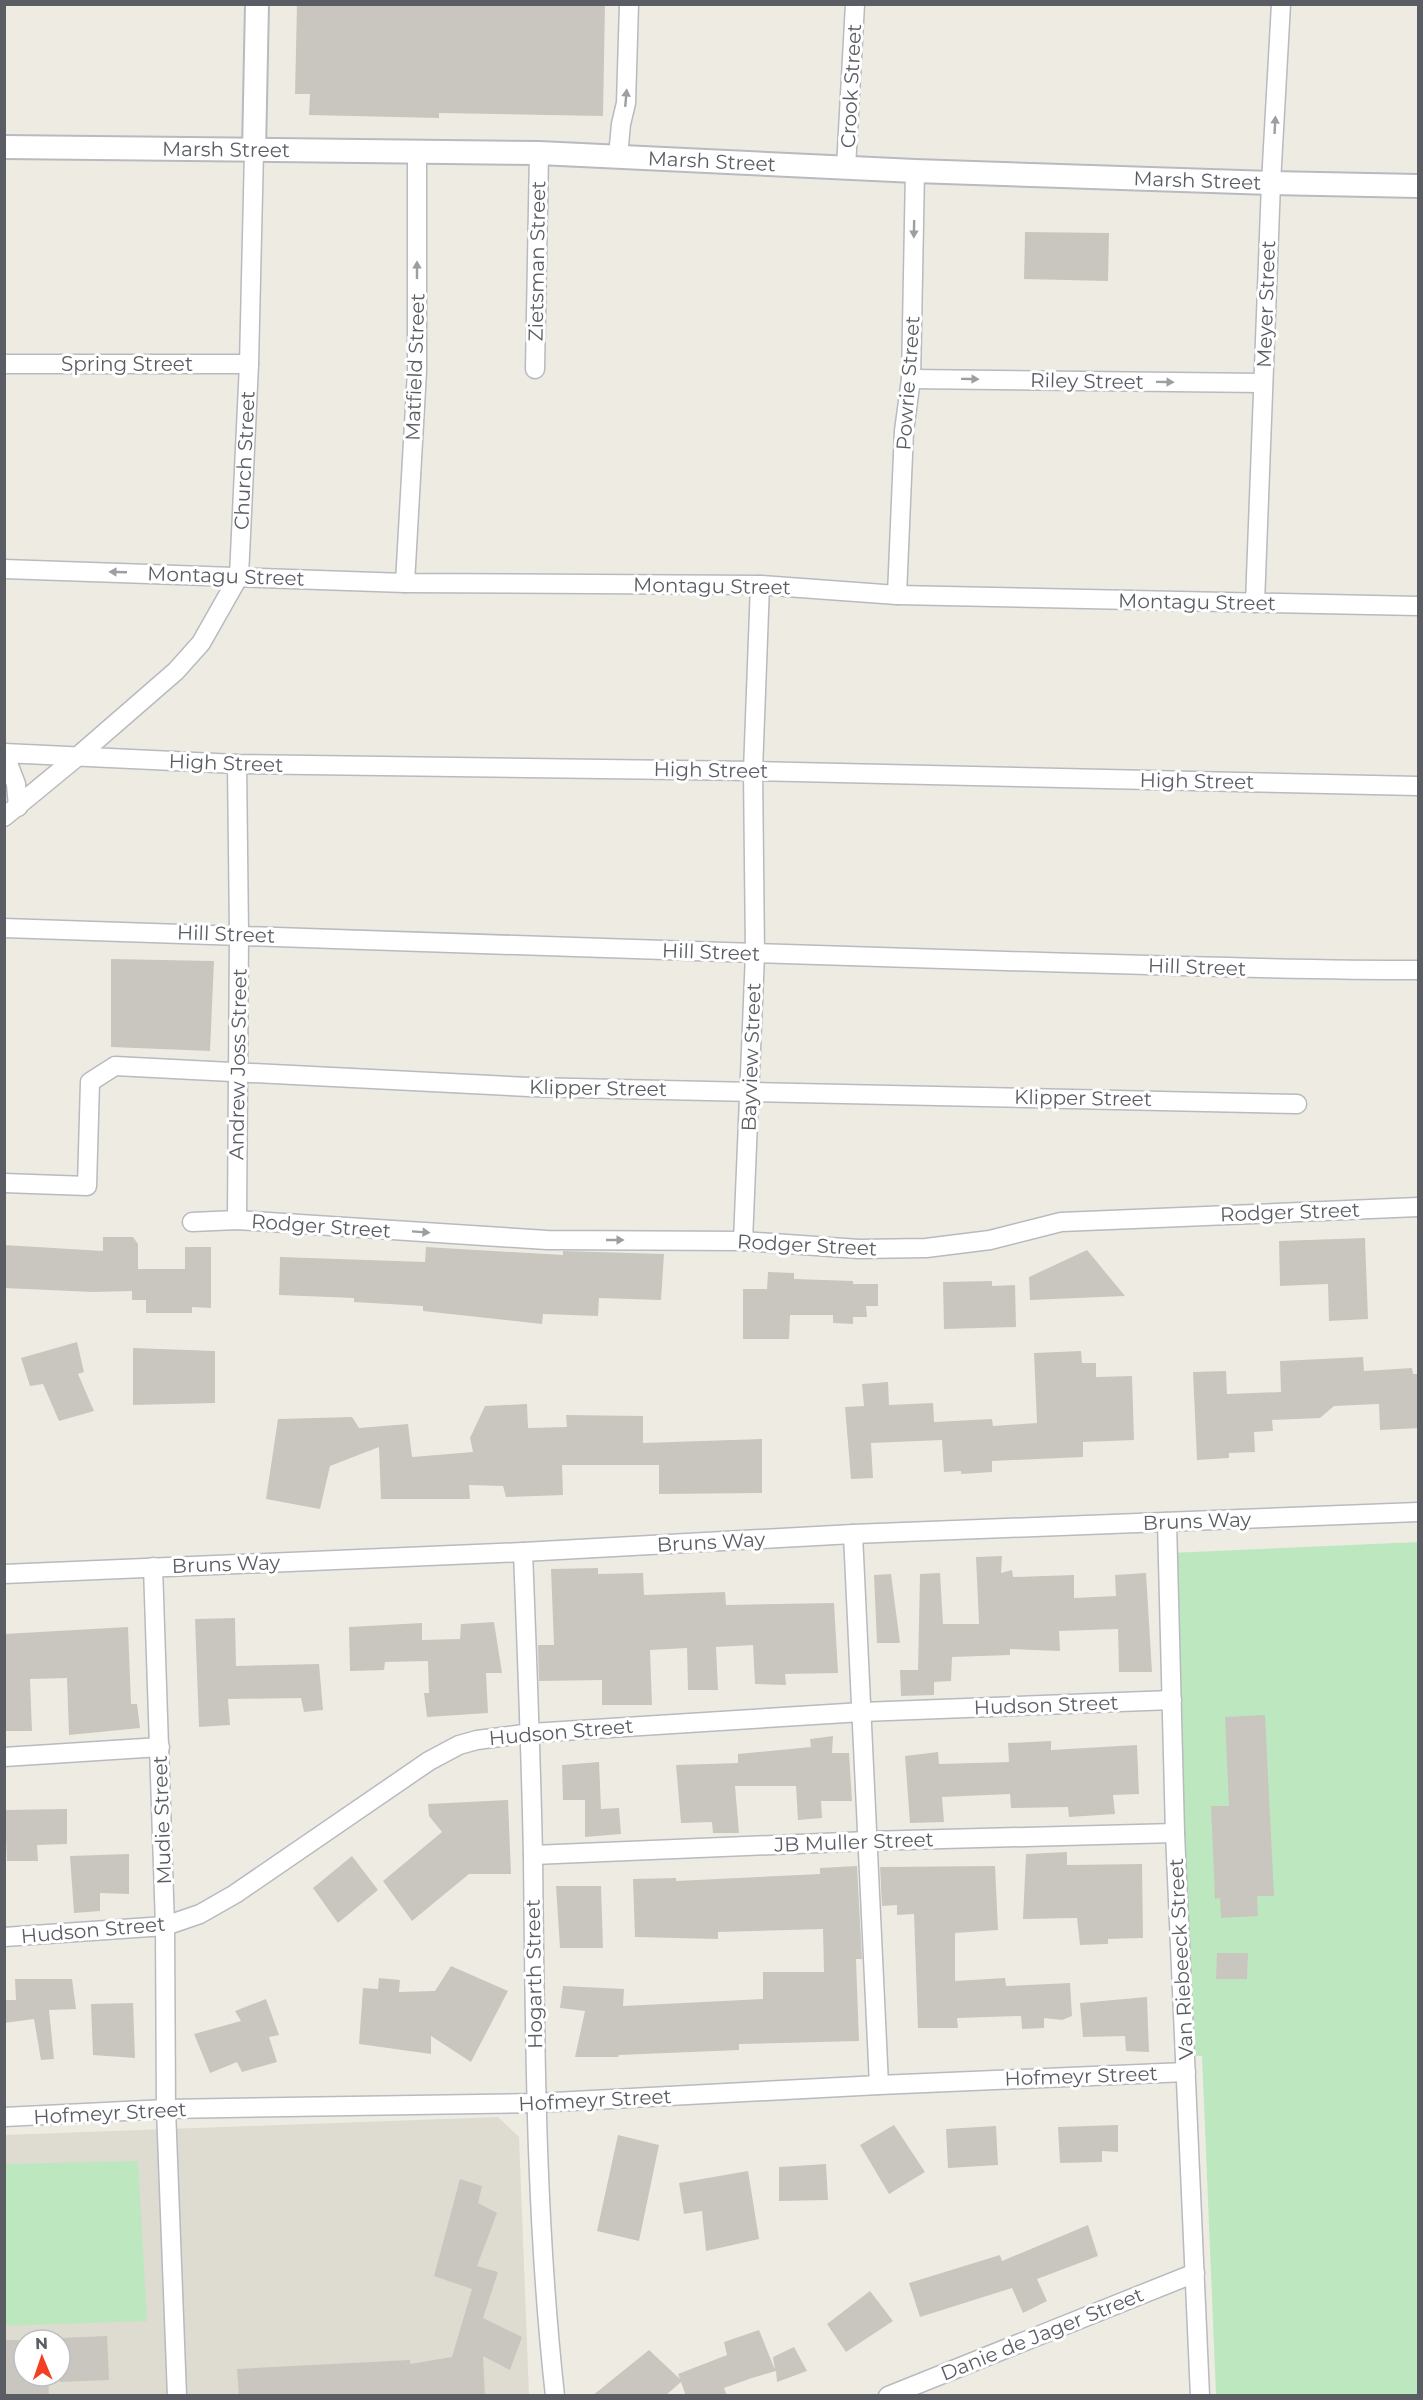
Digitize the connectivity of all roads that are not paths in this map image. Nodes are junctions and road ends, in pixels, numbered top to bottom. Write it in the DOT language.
graph roads {
  1 [pos="257,4"];
  2 [pos="629,4"];
  3 [pos="855,4"];
  4 [pos="1281,4"];
  5 [pos="4,147"];
  6 [pos="254,151"];
  7 [pos="417,151"];
  8 [pos="539,153"];
  9 [pos="618,156"];
  10 [pos="846,167"];
  11 [pos="915,171"];
  12 [pos="1271,183"];
  13 [pos="1419,186"];
  14 [pos="4,364"];
  15 [pos="249,364"];
  16 [pos="535,369"];
  17 [pos="911,379"];
  18 [pos="1263,383"];
  19 [pos="4,569"];
  20 [pos="239,576"];
  21 [pos="405,583"];
  22 [pos="760,585"];
  23 [pos="897,595"];
  24 [pos="1255,603"];
  25 [pos="1419,606"];
  26 [pos="4,753"];
  27 [pos="77,757"];
  28 [pos="237,764"];
  29 [pos="753,771"];
  30 [pos="1419,786"];
  31 [pos="11,812"];
  32 [pos="4,928"];
  33 [pos="240,934"];
  34 [pos="755,954"];
  35 [pos="1419,970"];
  36 [pos="238,1071"];
  37 [pos="749,1090"];
  38 [pos="1297,1104"];
  39 [pos="4,1183"];
  40 [pos="1419,1207"];
  41 [pos="237,1220"];
  42 [pos="192,1222"];
  43 [pos="743,1241"];
  44 [pos="1419,1512"];
  45 [pos="1167,1522"];
  46 [pos="853,1534"];
  47 [pos="523,1552"];
  48 [pos="153,1567"];
  49 [pos="4,1574"];
  50 [pos="1172,1700"];
  51 [pos="862,1712"];
  52 [pos="531,1733"];
  53 [pos="160,1747"];
  54 [pos="4,1757"];
  55 [pos="1175,1833"];
  56 [pos="868,1841"];
  57 [pos="532,1856"];
  58 [pos="165,1926"];
  59 [pos="4,1937"];
  60 [pos="1186,2072"];
  61 [pos="879,2085"];
  62 [pos="535,2103"];
  63 [pos="166,2109"];
  64 [pos="4,2117"];
  65 [pos="1195,2273"];
  66 [pos="177,2396"];
  67 [pos="555,2396"];
  68 [pos="888,2396"];
  69 [pos="1200,2396"];
  1 -- 6 [label="street, Church Street"];
  9 -- 2 [label="street, one-way"];
  3 -- 10 [label="street, Crook Street"];
  12 -- 4 [label="street, Meyer Street, one-way"];
  5 -- 6 [label="street, Marsh Street"];
  6 -- 7 [label="street, Marsh Street"];
  6 -- 15 [label="street, Church Street"];
  7 -- 8 [label="street, Marsh Street"];
  21 -- 7 [label="street, Matfield Street, one-way"];
  8 -- 9 [label="street, Marsh Street"];
  8 -- 16 [label="street, Zietsman Street"];
  9 -- 10 [label="street, Marsh Street"];
  10 -- 11 [label="street, Marsh Street"];
  11 -- 12 [label="street, Marsh Street"];
  11 -- 17 [label="street, Powrie Street, one-way"];
  12 -- 13 [label="street, Marsh Street"];
  12 -- 18 [label="street, Meyer Street"];
  14 -- 15 [label="street, Spring Street"];
  15 -- 20 [label="street, Church Street"];
  17 -- 18 [label="street, Riley Street, one-way"];
  17 -- 23 [label="street, Powrie Street"];
  18 -- 24 [label="street, Meyer Street"];
  20 -- 19 [label="street, Montagu Street, one-way"];
  20 -- 21 [label="street, Montagu Street"];
  20 -- 27 [label="street, Church Street"];
  21 -- 22 [label="street, Montagu Street"];
  22 -- 23 [label="street, Montagu Street"];
  22 -- 29 [label="street, Bayview Street"];
  23 -- 24 [label="street, Montagu Street"];
  24 -- 25 [label="street, Montagu Street"];
  26 -- 27 [label="street, High Street"];
  26 -- 31 [label="street"];
  27 -- 28 [label="street, High Street"];
  27 -- 31 [label="street, Church Street"];
  28 -- 29 [label="street, High Street"];
  28 -- 33 [label="street, Andrew Joss Street"];
  29 -- 30 [label="street, High Street"];
  29 -- 34 [label="street, Bayview Street"];
  32 -- 33 [label="street, Hill Street"];
  33 -- 34 [label="street, Hill Street"];
  33 -- 36 [label="street, Andrew Joss Street"];
  34 -- 35 [label="street, Hill Street"];
  34 -- 37 [label="street, Bayview Street"];
  36 -- 37 [label="street, Klipper Street"];
  36 -- 39 [label="street, Klipper Street"];
  36 -- 41 [label="street, Andrew Joss Street"];
  37 -- 38 [label="street, Klipper Street"];
  37 -- 43 [label="street, Bayview Street"];
  40 -- 43 [label="street, Rodger Street"];
  41 -- 42 [label="street, Rodger Street"];
  41 -- 43 [label="street, Rodger Street, one-way"];
  44 -- 45 [label="street, Bruns Way"];
  45 -- 46 [label="street, Bruns Way"];
  45 -- 50 [label="street, Van Riebeeck Street"];
  46 -- 47 [label="street, Bruns Way"];
  46 -- 51 [label="street"];
  47 -- 48 [label="street, Bruns Way"];
  47 -- 52 [label="street, Hogarth Street"];
  48 -- 49 [label="street, Bruns Way"];
  48 -- 53 [label="street, Mudie Street"];
  50 -- 51 [label="street, Hudson Street"];
  50 -- 55 [label="street, Van Riebeeck Street"];
  51 -- 52 [label="street, Hudson Street"];
  51 -- 56 [label="street"];
  52 -- 57 [label="street, Hogarth Street"];
  52 -- 58 [label="street, Hudson Street"];
  53 -- 54 [label="street"];
  53 -- 58 [label="street, Mudie Street"];
  55 -- 56 [label="street, JB Muller Street"];
  55 -- 60 [label="street, Van Riebeeck Street"];
  56 -- 57 [label="street, JB Muller Street"];
  56 -- 61 [label="street"];
  57 -- 62 [label="street, Hogarth Street"];
  58 -- 59 [label="street, Hudson Street"];
  58 -- 63 [label="street, Mudie Street"];
  60 -- 61 [label="street, Hofmeyr Street"];
  60 -- 65 [label="street, Van Riebeeck Street"];
  61 -- 62 [label="street, Hofmeyr Street"];
  62 -- 63 [label="street, Hofmeyr Street"];
  62 -- 67 [label="street, Hogarth Street"];
  63 -- 64 [label="street, Hofmeyr Street"];
  63 -- 66 [label="street, Mudie Street"];
  65 -- 68 [label="street, Danie de Jager Street"];
  65 -- 69 [label="street, Van Riebeeck Street"];
}
